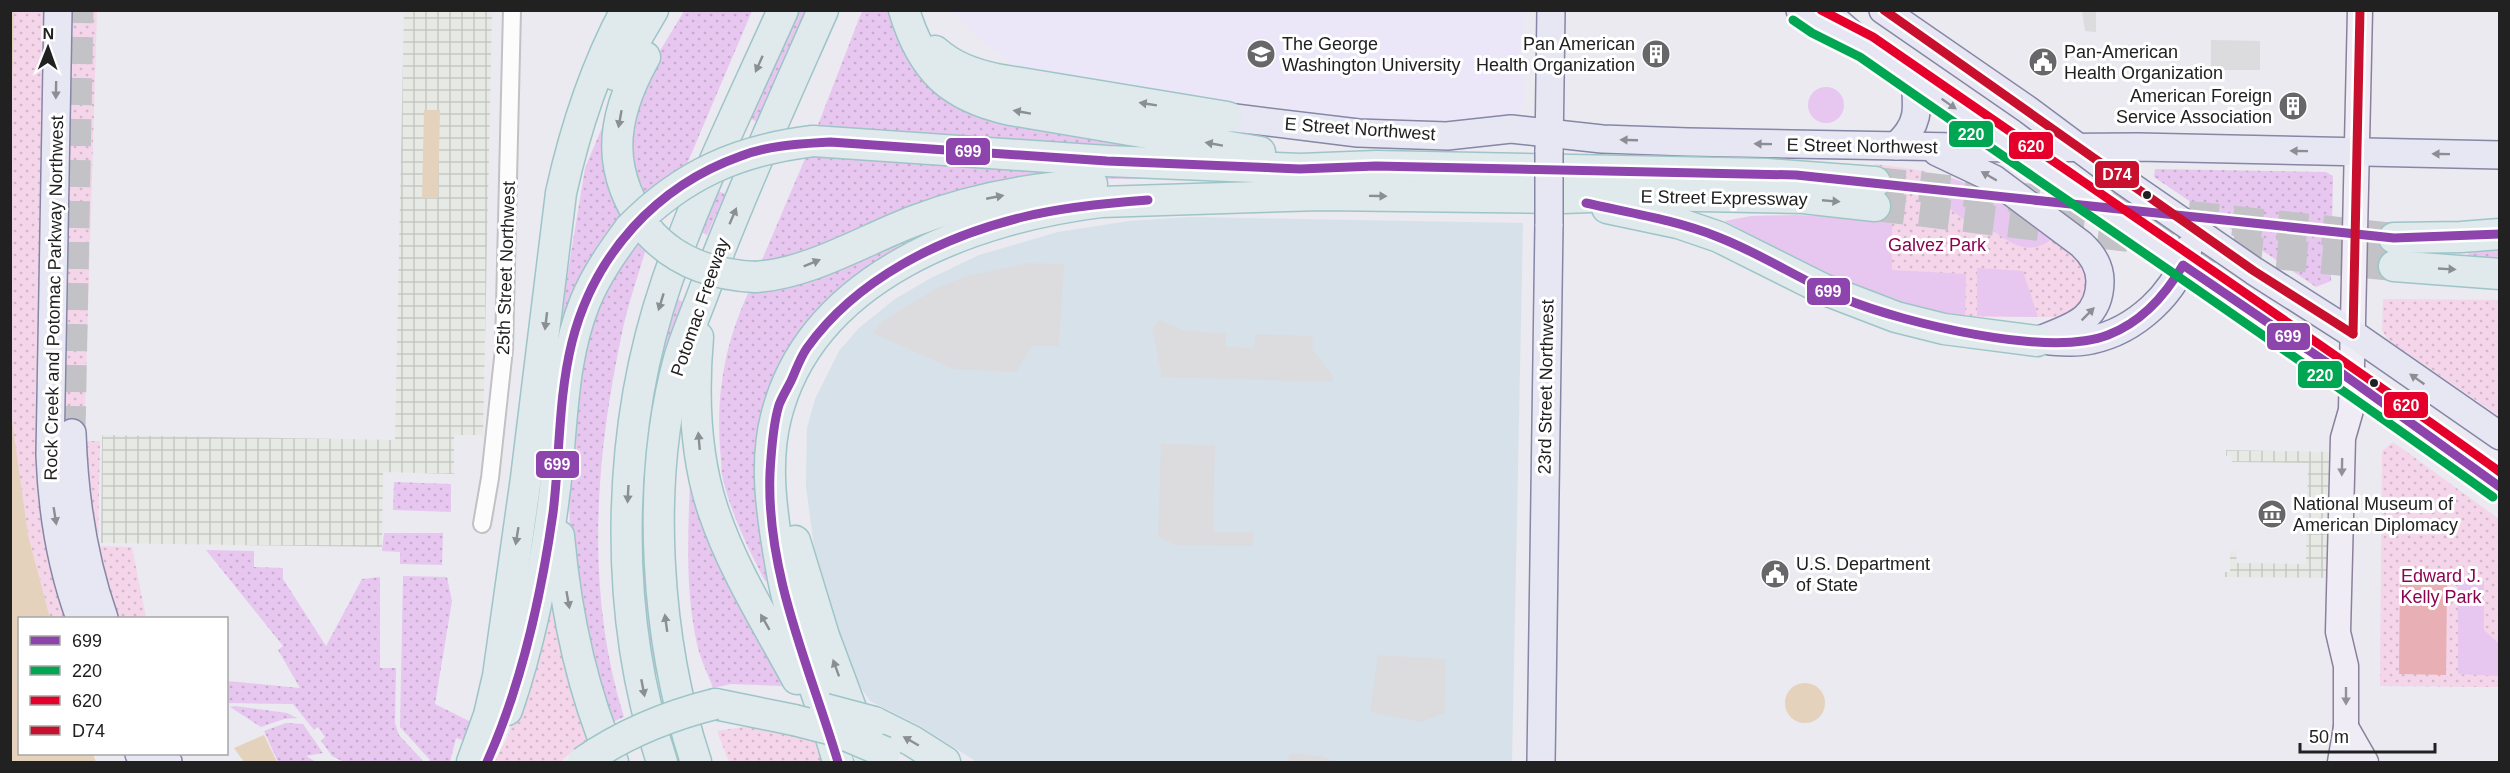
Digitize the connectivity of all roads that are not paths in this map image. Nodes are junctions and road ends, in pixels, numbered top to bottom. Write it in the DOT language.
graph roads {
  1 [pos="58,10"];
  2 [pos="512,10"];
  3 [pos="626,10"];
  4 [pos="653,10"];
  5 [pos="673,10"];
  6 [pos="783,10"];
  7 [pos="823,10"];
  8 [pos="904,10"];
  9 [pos="1551,10"];
  10 [pos="1800,10"];
  11 [pos="1824,10"];
  12 [pos="1883,10"];
  13 [pos="2360,10"];
  14 [pos="1866,47"];
  15 [pos="1915,81"];
  16 [pos="1227,117"];
  17 [pos="1549,143"];
  18 [pos="1896,146"];
  19 [pos="1927,147"];
  20 [pos="2011,148"];
  21 [pos="2079,148"];
  22 [pos="2357,152"];
  23 [pos="2499,155"];
  24 [pos="1376,166"];
  25 [pos="1320,195"];
  26 [pos="1563,198"];
  27 [pos="2192,229"];
  28 [pos="641,231"];
  29 [pos="2499,234"];
  30 [pos="553,263"];
  31 [pos="2183,265"];
  32 [pos="2499,274"];
  33 [pos="704,290"];
  34 [pos="2353,334"];
  35 [pos="2037,341"];
  36 [pos="796,368"];
  37 [pos="2352,381"];
  38 [pos="72,433"];
  39 [pos="2499,436"];
  40 [pos="556,479"];
  41 [pos="2499,487"];
  42 [pos="482,524"];
  43 [pos="80,617"];
  44 [pos="104,617"];
  45 [pos="792,711"];
  46 [pos="2346,727"];
  47 [pos="836,755"];
  48 [pos="886,759"];
  49 [pos="472,762"];
  50 [pos="487,762"];
  51 [pos="583,762"];
  52 [pos="613,762"];
  53 [pos="662,762"];
  54 [pos="696,762"];
  55 [pos="945,762"];
  56 [pos="1541,762"];
  57 [pos="2340,762"];
  58 [pos="2366,762"];
  1 -- 43 [label="main road, Rock Creek and Potomac Parkway Northwest, one-way"];
  2 -- 42 [label="street, 25th Street Northwest"];
  3 -- 30 [label="highway"];
  4 -- 30 [label="highway"];
  5 -- 28 [label="highway, one-way"];
  6 -- 53 [label="highway, Potomac Freeway, one-way"];
  33 -- 7 [label="highway, Potomac Freeway, one-way"];
  16 -- 8 [label="highway, one-way"];
  24 -- 8 [label="highway, one-way"];
  9 -- 17 [label="main road, 23rd Street Northwest"];
  10 -- 14 [label="main road"];
  11 -- 14 [label="main road"];
  12 -- 21 [label="main road"];
  13 -- 22 [label="street"];
  14 -- 15 [label="main road"];
  15 -- 18 [label="main road"];
  15 -- 20 [label="main road, one-way"];
  16 -- 17 [label="main road, E Street Northwest"];
  18 -- 17 [label="main road, E Street Northwest, one-way"];
  17 -- 56 [label="main road, 23rd Street Northwest, bridge"];
  18 -- 19 [label="main road, E Street Northwest"];
  19 -- 20 [label="main road, E Street Northwest"];
  35 -- 19 [label="main road, one-way"];
  20 -- 21 [label="main road, E Street Northwest"];
  20 -- 31 [label="main road"];
  22 -- 21 [label="main road, E Street Northwest, one-way"];
  21 -- 27 [label="main road"];
  23 -- 22 [label="main road, E Street Northwest, one-way"];
  22 -- 34 [label="street"];
  26 -- 24 [label="highway, E Street Expressway, one-way"];
  24 -- 28 [label="highway, bridge"];
  25 -- 26 [label="highway, E Street Expressway, one-way"];
  28 -- 25 [label="highway, one-way, bridge"];
  25 -- 36 [label="highway"];
  26 -- 35 [label="highway"];
  27 -- 31 [label="main road"];
  27 -- 34 [label="main road"];
  28 -- 40 [label="highway"];
  29 -- 32 [label="highway, one-way"];
  30 -- 49 [label="highway, one-way"];
  31 -- 35 [label="main road"];
  31 -- 37 [label="main road"];
  47 -- 33 [label="highway, one-way"];
  54 -- 33 [label="highway, Potomac Freeway, one-way"];
  34 -- 37 [label="street"];
  39 -- 34 [label="main road, one-way"];
  36 -- 47 [label="highway"];
  48 -- 36 [label="highway, one-way"];
  37 -- 41 [label="main road"];
  37 -- 46 [label="street, one-way"];
  38 -- 44 [label="main road, Rock Creek and Potomac Parkway Northwest"];
  40 -- 50 [label="highway"];
  40 -- 52 [label="highway, one-way"];
  45 -- 48 [label="highway, bridge"];
  45 -- 51 [label="highway, bridge"];
  55 -- 45 [label="highway, one-way, bridge"];
  46 -- 57 [label="street"];
  46 -- 58 [label="street"];
}
